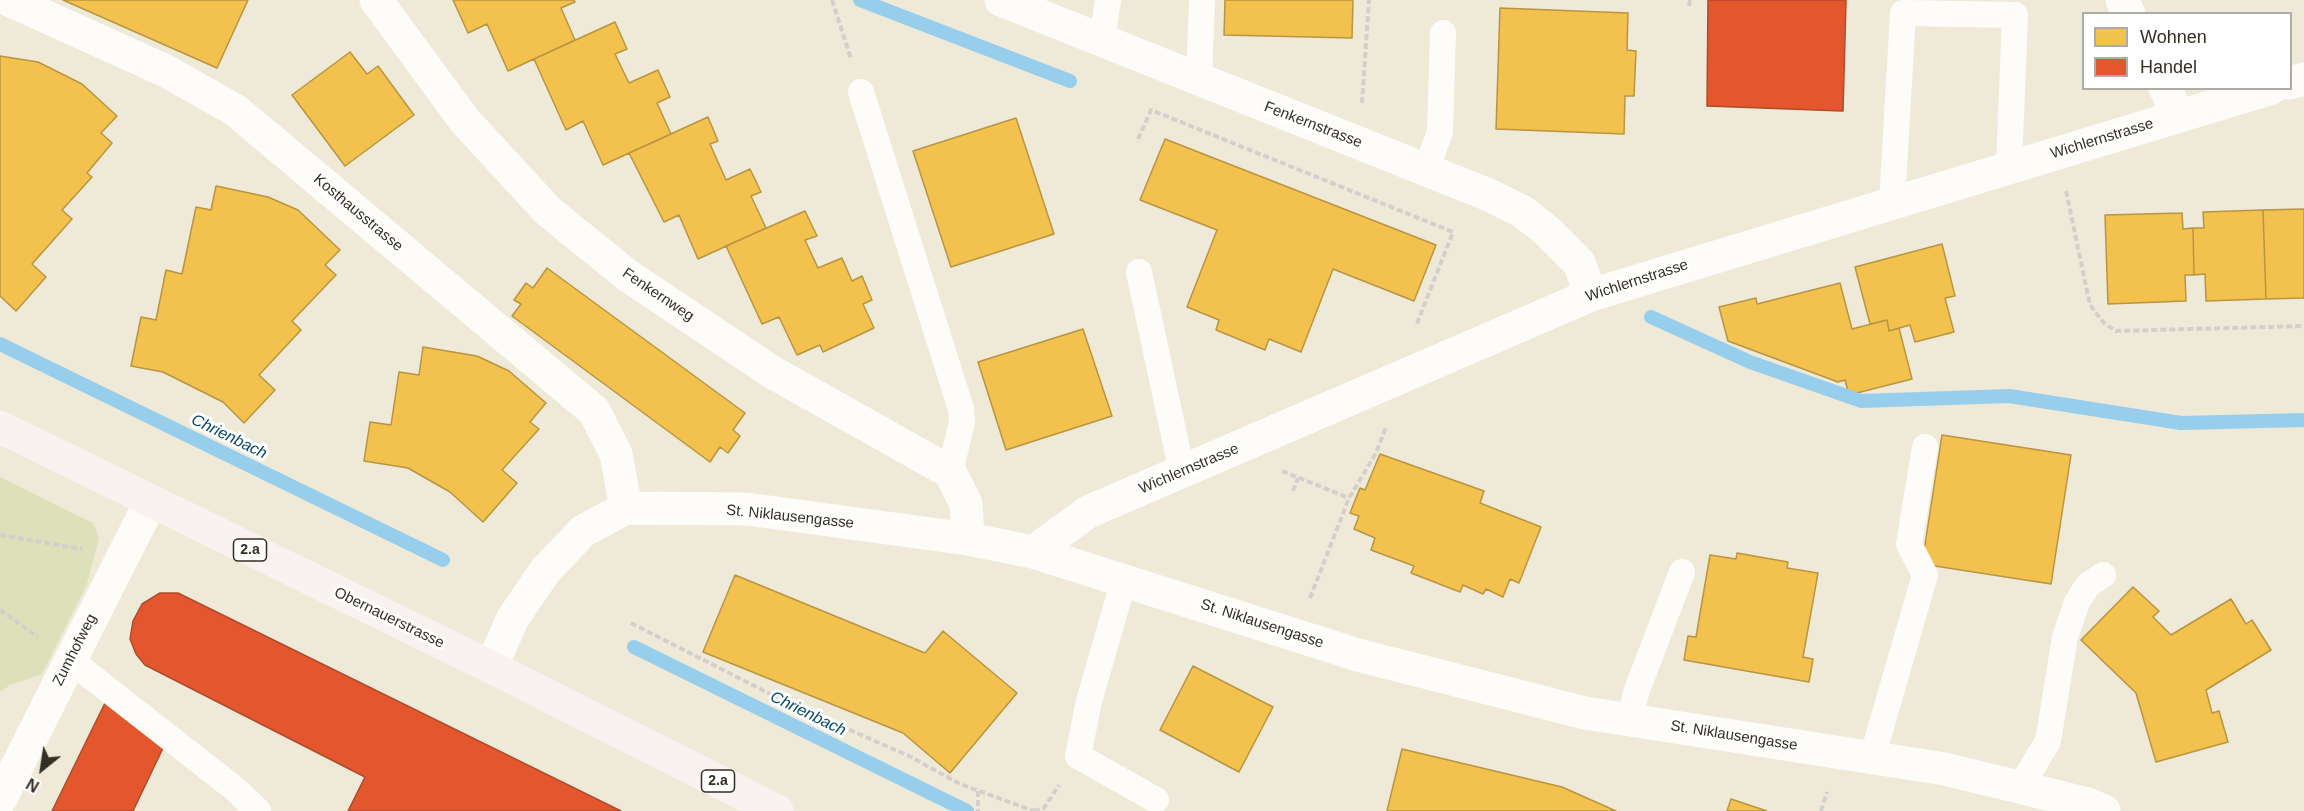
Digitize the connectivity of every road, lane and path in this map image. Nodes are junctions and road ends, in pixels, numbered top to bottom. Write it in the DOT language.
graph roads {
  1 [pos="9,0"];
  2 [pos="376,0"];
  3 [pos="832,0"];
  4 [pos="1002,0"];
  5 [pos="1108,0"];
  6 [pos="1202,0"];
  7 [pos="1369,0"];
  8 [pos="1690,0"];
  9 [pos="1689,6"];
  10 [pos="1443,33"];
  11 [pos="1102,41"];
  12 [pos="1198,79"];
  13 [pos="2258,90"];
  14 [pos="861,92"];
  15 [pos="2172,102"];
  16 [pos="1138,139"];
  17 [pos="1353,141"];
  18 [pos="2009,167"];
  19 [pos="1426,170"];
  20 [pos="2066,187"];
  21 [pos="1892,203"];
  22 [pos="1139,272"];
  23 [pos="1591,295"];
  24 [pos="2304,326"];
  25 [pos="1419,332"];
  26 [pos="0,428"];
  27 [pos="1385,430"];
  28 [pos="1925,447"];
  29 [pos="1275,468"];
  30 [pos="1182,471"];
  31 [pos="950,472"];
  32 [pos="1298,478"];
  33 [pos="1293,491"];
  34 [pos="1349,498"];
  35 [pos="151,501"];
  36 [pos="626,508"];
  37 [pos="0,535"];
  38 [pos="968,539"];
  39 [pos="88,550"];
  40 [pos="1033,552"];
  41 [pos="1682,572"];
  42 [pos="2103,575"];
  43 [pos="1125,580"];
  44 [pos="1310,601"];
  45 [pos="631,623"];
  46 [pos="70,660"];
  47 [pos="491,667"];
  48 [pos="1629,720"];
  49 [pos="1872,758"];
  50 [pos="978,791"];
  51 [pos="2032,798"];
  52 [pos="0,800"];
  53 [pos="1156,800"];
  54 [pos="978,810"];
  55 [pos="258,811"];
  56 [pos="777,811"];
  57 [pos="1034,811"];
  58 [pos="2104,811"];
  1 -- 36 [label="street, Kosthausstrasse"];
  2 -- 31 [label="street, Fenkernweg"];
  3 -- 14 [label="path"];
  4 -- 11 [label="street, Fenkernstrasse"];
  5 -- 11 [label="lane"];
  6 -- 12 [label="lane"];
  7 -- 17 [label="path"];
  8 -- 9 [label="path"];
  10 -- 19 [label="lane"];
  11 -- 12 [label="street, Fenkernstrasse"];
  12 -- 17 [label="street, Fenkernstrasse"];
  13 -- 15 [label="street, Wichlernstrasse"];
  14 -- 31 [label="lane"];
  15 -- 18 [label="street, Wichlernstrasse"];
  16 -- 25 [label="path"];
  17 -- 19 [label="street, Fenkernstrasse"];
  18 -- 21 [label="street, Wichlernstrasse"];
  18 -- 21 [label="lane"];
  19 -- 23 [label="street, Fenkernstrasse"];
  20 -- 24 [label="path"];
  21 -- 23 [label="street, Wichlernstrasse"];
  22 -- 30 [label="lane"];
  23 -- 30 [label="street, Wichlernstrasse"];
  26 -- 35 [label="main road, Obernauerstrasse / 2.a"];
  27 -- 34 [label="path"];
  28 -- 49 [label="lane"];
  29 -- 32 [label="path"];
  30 -- 40 [label="street, Wichlernstrasse"];
  31 -- 38 [label="street"];
  32 -- 33 [label="path"];
  32 -- 34 [label="path"];
  34 -- 44 [label="path"];
  35 -- 46 [label="street, Zumhofweg"];
  35 -- 47 [label="main road, Obernauerstrasse / 2.a"];
  36 -- 38 [label="street, St. Niklausengasse"];
  36 -- 47 [label="street, St. Niklausengasse"];
  37 -- 39 [label="path"];
  38 -- 40 [label="street, St. Niklausengasse"];
  40 -- 43 [label="street, St. Niklausengasse"];
  41 -- 48 [label="lane"];
  42 -- 51 [label="lane"];
  43 -- 48 [label="street, St. Niklausengasse"];
  43 -- 53 [label="lane"];
  45 -- 50 [label="path"];
  46 -- 52 [label="street, Zumhofweg"];
  46 -- 55 [label="lane"];
  47 -- 56 [label="main road, Obernauerstrasse / 2.a"];
  48 -- 49 [label="street, St. Niklausengasse"];
  49 -- 51 [label="street, St. Niklausengasse"];
  50 -- 54 [label="path"];
  50 -- 57 [label="path"];
  51 -- 58 [label="street, St. Niklausengasse"];
}
